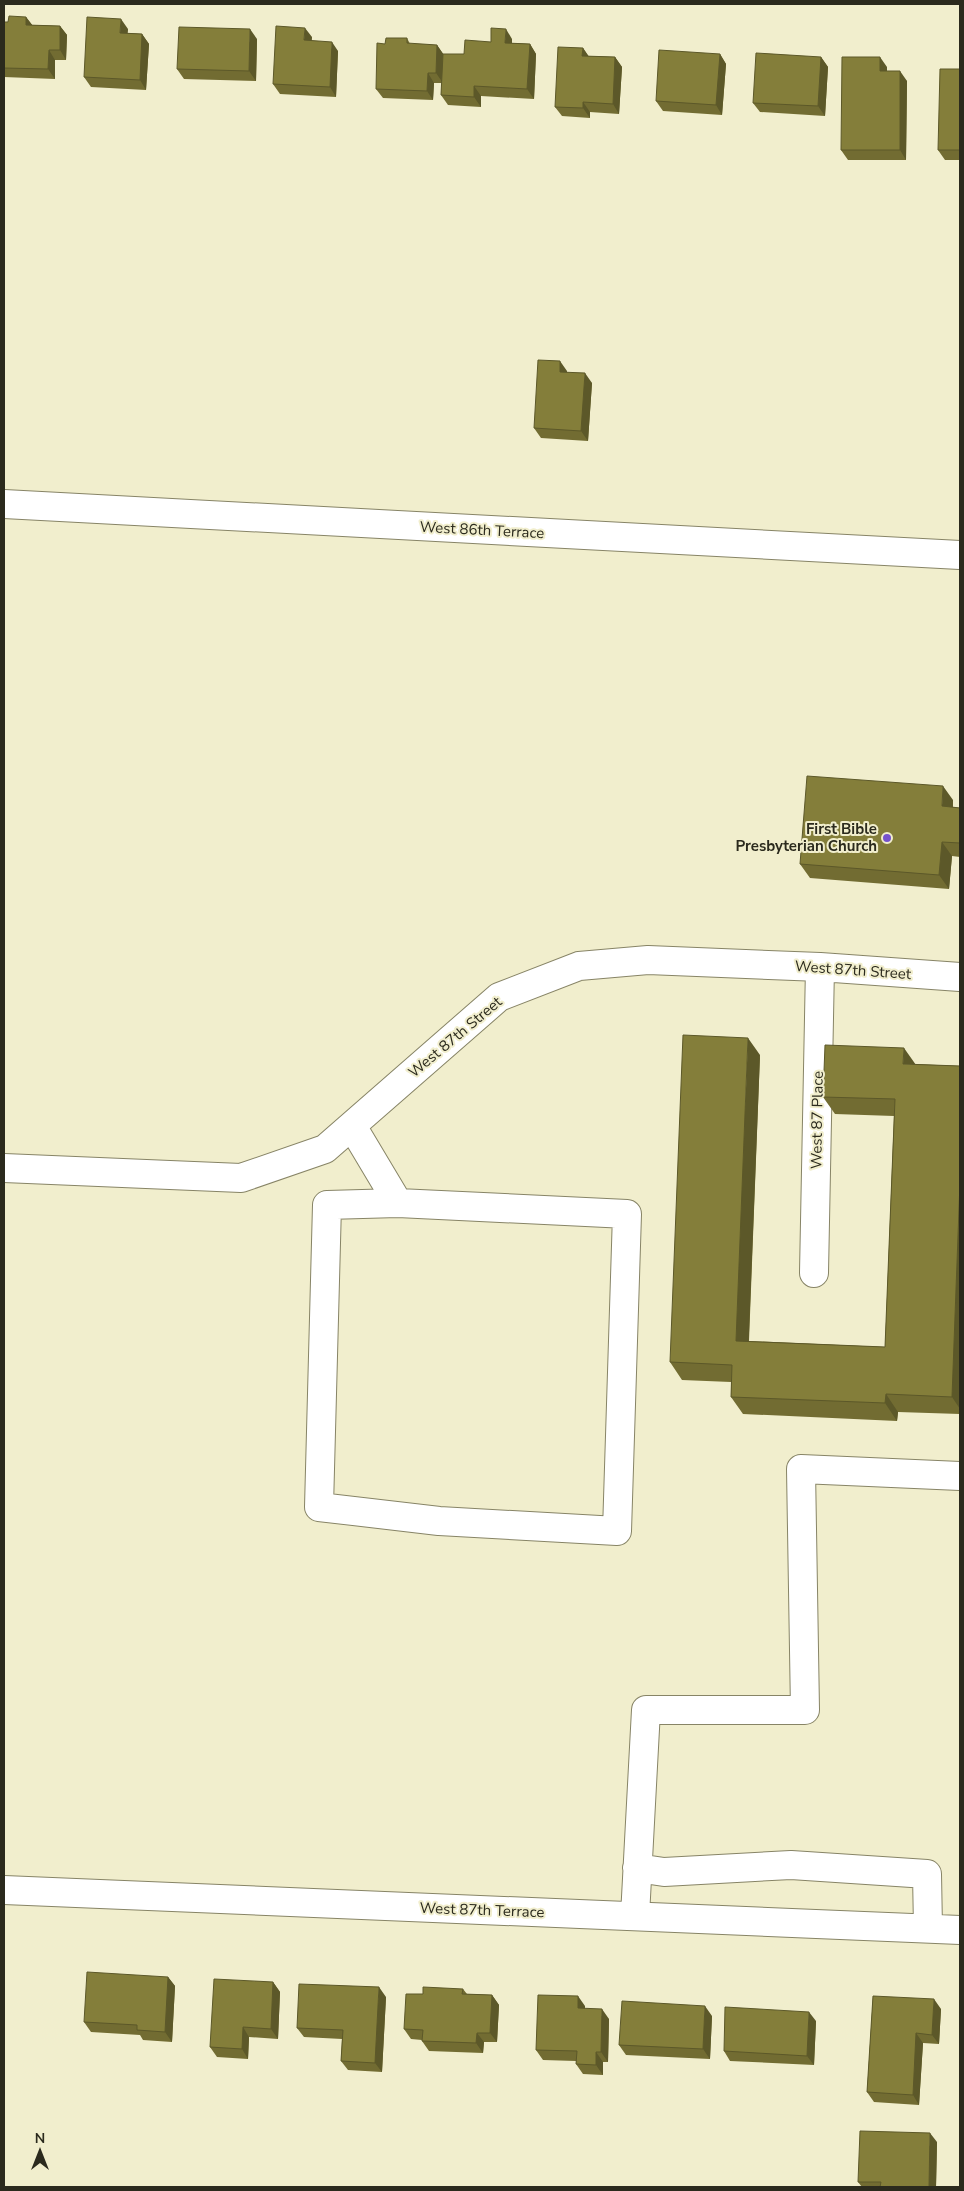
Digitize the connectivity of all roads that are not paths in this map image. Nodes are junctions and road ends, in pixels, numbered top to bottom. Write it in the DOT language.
graph roads {
  1 [pos="4,504"];
  2 [pos="960,555"];
  3 [pos="820,967"];
  4 [pos="960,978"];
  5 [pos="352,1126"];
  6 [pos="4,1168"];
  7 [pos="398,1203"];
  8 [pos="814,1273"];
  9 [pos="960,1476"];
  10 [pos="637,1868"];
  11 [pos="4,1890"];
  12 [pos="635,1916"];
  13 [pos="928,1928"];
  14 [pos="960,1930"];
  1 -- 2 [label="street, West 86th Terrace"];
  3 -- 4 [label="street, West 87th Street"];
  3 -- 5 [label="street, West 87th Street"];
  3 -- 8 [label="street, West 87 Place"];
  5 -- 6 [label="street, West 87th Street"];
  5 -- 7 [label="street"];
  7 -- 7 [label="street"];
  9 -- 10 [label="street"];
  10 -- 12 [label="street"];
  10 -- 13 [label="street"];
  11 -- 12 [label="street, West 87th Terrace"];
  12 -- 13 [label="street, West 87th Terrace"];
  13 -- 14 [label="street, West 87th Terrace"];
}
